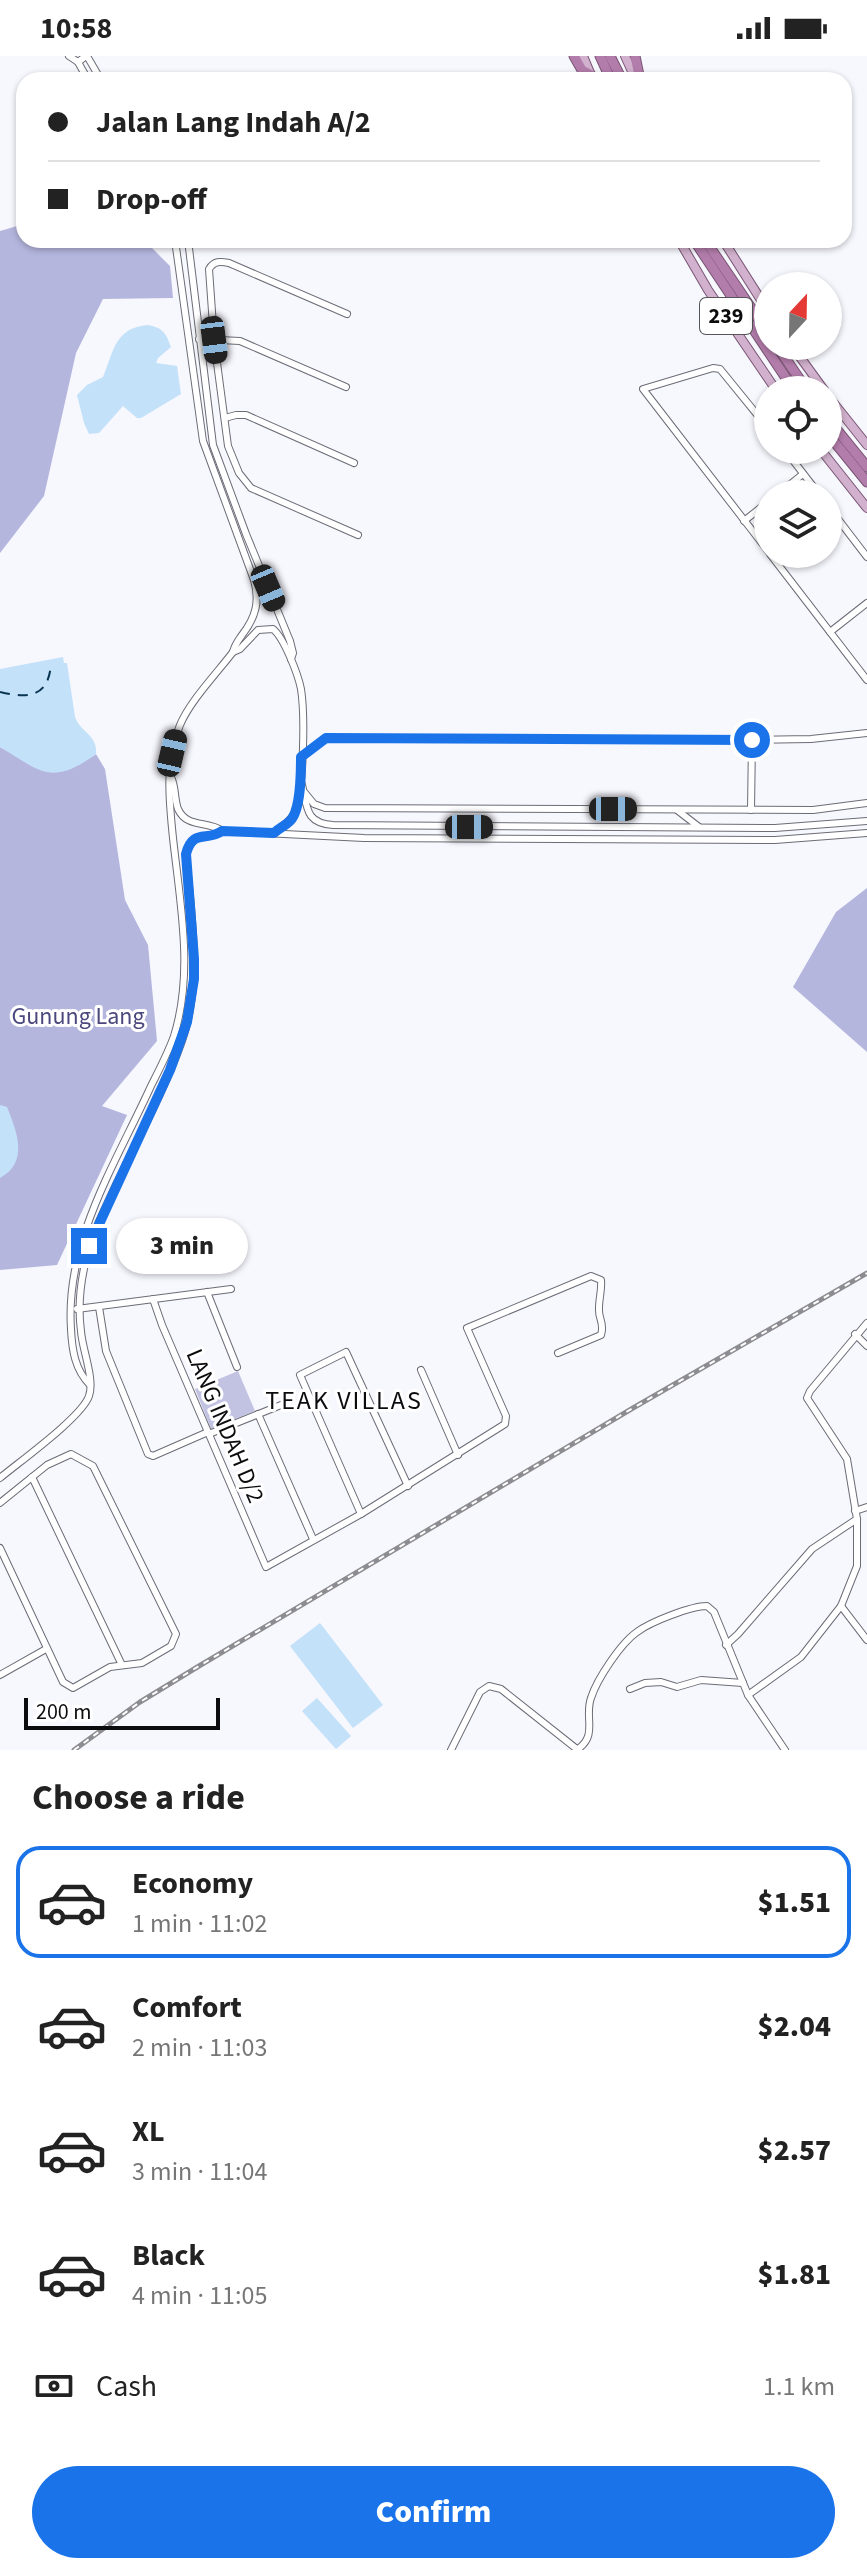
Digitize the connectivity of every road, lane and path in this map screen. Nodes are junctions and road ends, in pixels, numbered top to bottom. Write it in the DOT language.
graph roads {
  1 [pos="69,56"];
  2 [pos="87,56"];
  3 [pos="78,62"];
  4 [pos="84,72"];
  5 [pos="176,248"];
  6 [pos="189,248"];
  7 [pos="684,248"];
  8 [pos="699,248"];
  9 [pos="710,248"];
  10 [pos="728,248"];
  11 [pos="754,289"];
  12 [pos="754,312"];
  13 [pos="347,314"];
  14 [pos="200,339"];
  15 [pos="188,340"];
  16 [pos="214,340"];
  17 [pos="766,376"];
  18 [pos="785,376"];
  19 [pos="346,387"];
  20 [pos="754,411"];
  21 [pos="842,414"];
  22 [pos="225,418"];
  23 [pos="842,436"];
  24 [pos="867,445"];
  25 [pos="842,451"];
  26 [pos="354,463"];
  27 [pos="796,464"];
  28 [pos="832,464"];
  29 [pos="867,467"];
  30 [pos="803,474"];
  31 [pos="796,480"];
  32 [pos="808,480"];
  33 [pos="867,482"];
  34 [pos="867,508"];
  35 [pos="754,513"];
  36 [pos="744,521"];
  37 [pos="842,524"];
  38 [pos="754,534"];
  39 [pos="358,535"];
  40 [pos="867,557"];
  41 [pos="781,568"];
  42 [pos="867,603"];
  43 [pos="830,632"];
  44 [pos="233,652"];
  45 [pos="291,659"];
  46 [pos="867,680"];
  47 [pos="867,733"];
  48 [pos="752,740"];
  49 [pos="301,757"];
  50 [pos="171,777"];
  51 [pos="301,781"];
  52 [pos="305,793"];
  53 [pos="867,803"];
  54 [pos="677,810"];
  55 [pos="751,810"];
  56 [pos="867,821"];
  57 [pos="699,828"];
  58 [pos="222,831"];
  59 [pos="274,833"];
  60 [pos="867,833"];
  61 [pos="231,1289"];
  62 [pos="207,1292"];
  63 [pos="153,1299"];
  64 [pos="99,1307"];
  65 [pos="70,1309"];
  66 [pos="79,1309"];
  67 [pos="867,1323"];
  68 [pos="855,1334"];
  69 [pos="867,1346"];
  70 [pos="558,1353"];
  71 [pos="237,1367"];
  72 [pos="421,1370"];
  73 [pos="90,1385"];
  74 [pos="281,1405"];
  75 [pos="258,1414"];
  76 [pos="208,1433"];
  77 [pos="458,1455"];
  78 [pos="32,1477"];
  79 [pos="0,1478"];
  80 [pos="408,1486"];
  81 [pos="0,1503"];
  82 [pos="867,1507"];
  83 [pos="361,1514"];
  84 [pos="856,1515"];
  85 [pos="313,1539"];
  86 [pos="0,1548"];
  87 [pos="841,1606"];
  88 [pos="867,1640"];
  89 [pos="726,1645"];
  90 [pos="46,1649"];
  91 [pos="121,1663"];
  92 [pos="0,1675"];
  93 [pos="743,1683"];
  94 [pos="630,1689"];
  95 [pos="748,1695"];
  96 [pos="578,1749"];
  97 [pos="451,1750"];
  98 [pos="785,1750"];
  1 -- 3 [label="street"];
  2 -- 3 [label="street"];
  3 -- 4 [label="street"];
  5 -- 15 [label="street"];
  6 -- 14 [label="street"];
  7 -- 17 [label="main road, 239"];
  8 -- 18 [label="highway"];
  9 -- 12 [label="highway"];
  10 -- 11 [label="main road"];
  13 -- 16 [label="street"];
  14 -- 15 [label="street"];
  14 -- 16 [label="street"];
  14 -- 45 [label="street"];
  15 -- 44 [label="street"];
  16 -- 19 [label="street"];
  16 -- 22 [label="street"];
  20 -- 36 [label="street"];
  21 -- 24 [label="main road"];
  22 -- 26 [label="street"];
  22 -- 39 [label="street"];
  23 -- 29 [label="highway"];
  25 -- 33 [label="highway"];
  27 -- 30 [label="street"];
  28 -- 34 [label="main road"];
  30 -- 31 [label="street"];
  30 -- 32 [label="street"];
  35 -- 36 [label="street"];
  36 -- 38 [label="street"];
  37 -- 40 [label="street"];
  41 -- 43 [label="street"];
  42 -- 43 [label="street"];
  43 -- 46 [label="street"];
  44 -- 45 [label="street"];
  44 -- 50 [label="street"];
  45 -- 49 [label="street"];
  47 -- 48 [label="street"];
  48 -- 49 [label="street"];
  48 -- 55 [label="street"];
  49 -- 51 [label="street"];
  50 -- 58 [label="street"];
  50 -- 65 [label="street"];
  51 -- 52 [label="street"];
  51 -- 59 [label="street"];
  52 -- 54 [label="street"];
  52 -- 57 [label="street"];
  53 -- 55 [label="street"];
  54 -- 55 [label="street"];
  54 -- 57 [label="street"];
  56 -- 57 [label="street"];
  58 -- 59 [label="street"];
  58 -- 66 [label="street"];
  59 -- 60 [label="street"];
  61 -- 62 [label="street"];
  62 -- 63 [label="street"];
  62 -- 71 [label="street"];
  63 -- 64 [label="street"];
  63 -- 76 [label="street, LANG INDAH D/2"];
  64 -- 66 [label="street"];
  64 -- 76 [label="street"];
  65 -- 66 [label="street"];
  65 -- 73 [label="street"];
  66 -- 73 [label="street"];
  67 -- 68 [label="street"];
  68 -- 69 [label="street"];
  68 -- 84 [label="street"];
  70 -- 77 [label="street"];
  72 -- 77 [label="street"];
  73 -- 79 [label="street"];
  74 -- 75 [label="street"];
  75 -- 76 [label="street"];
  75 -- 85 [label="street"];
  76 -- 85 [label="street, LANG INDAH D/2"];
  77 -- 80 [label="street"];
  78 -- 81 [label="street"];
  78 -- 91 [label="street"];
  78 -- 91 [label="street"];
  80 -- 83 [label="street"];
  80 -- 83 [label="street"];
  82 -- 84 [label="street"];
  83 -- 85 [label="street"];
  84 -- 87 [label="street"];
  84 -- 89 [label="street"];
  86 -- 90 [label="street"];
  87 -- 88 [label="street"];
  87 -- 95 [label="street"];
  89 -- 93 [label="street"];
  89 -- 96 [label="street"];
  90 -- 91 [label="street"];
  90 -- 92 [label="street"];
  93 -- 94 [label="street"];
  93 -- 95 [label="street"];
  95 -- 98 [label="street"];
  96 -- 97 [label="street"];
}
